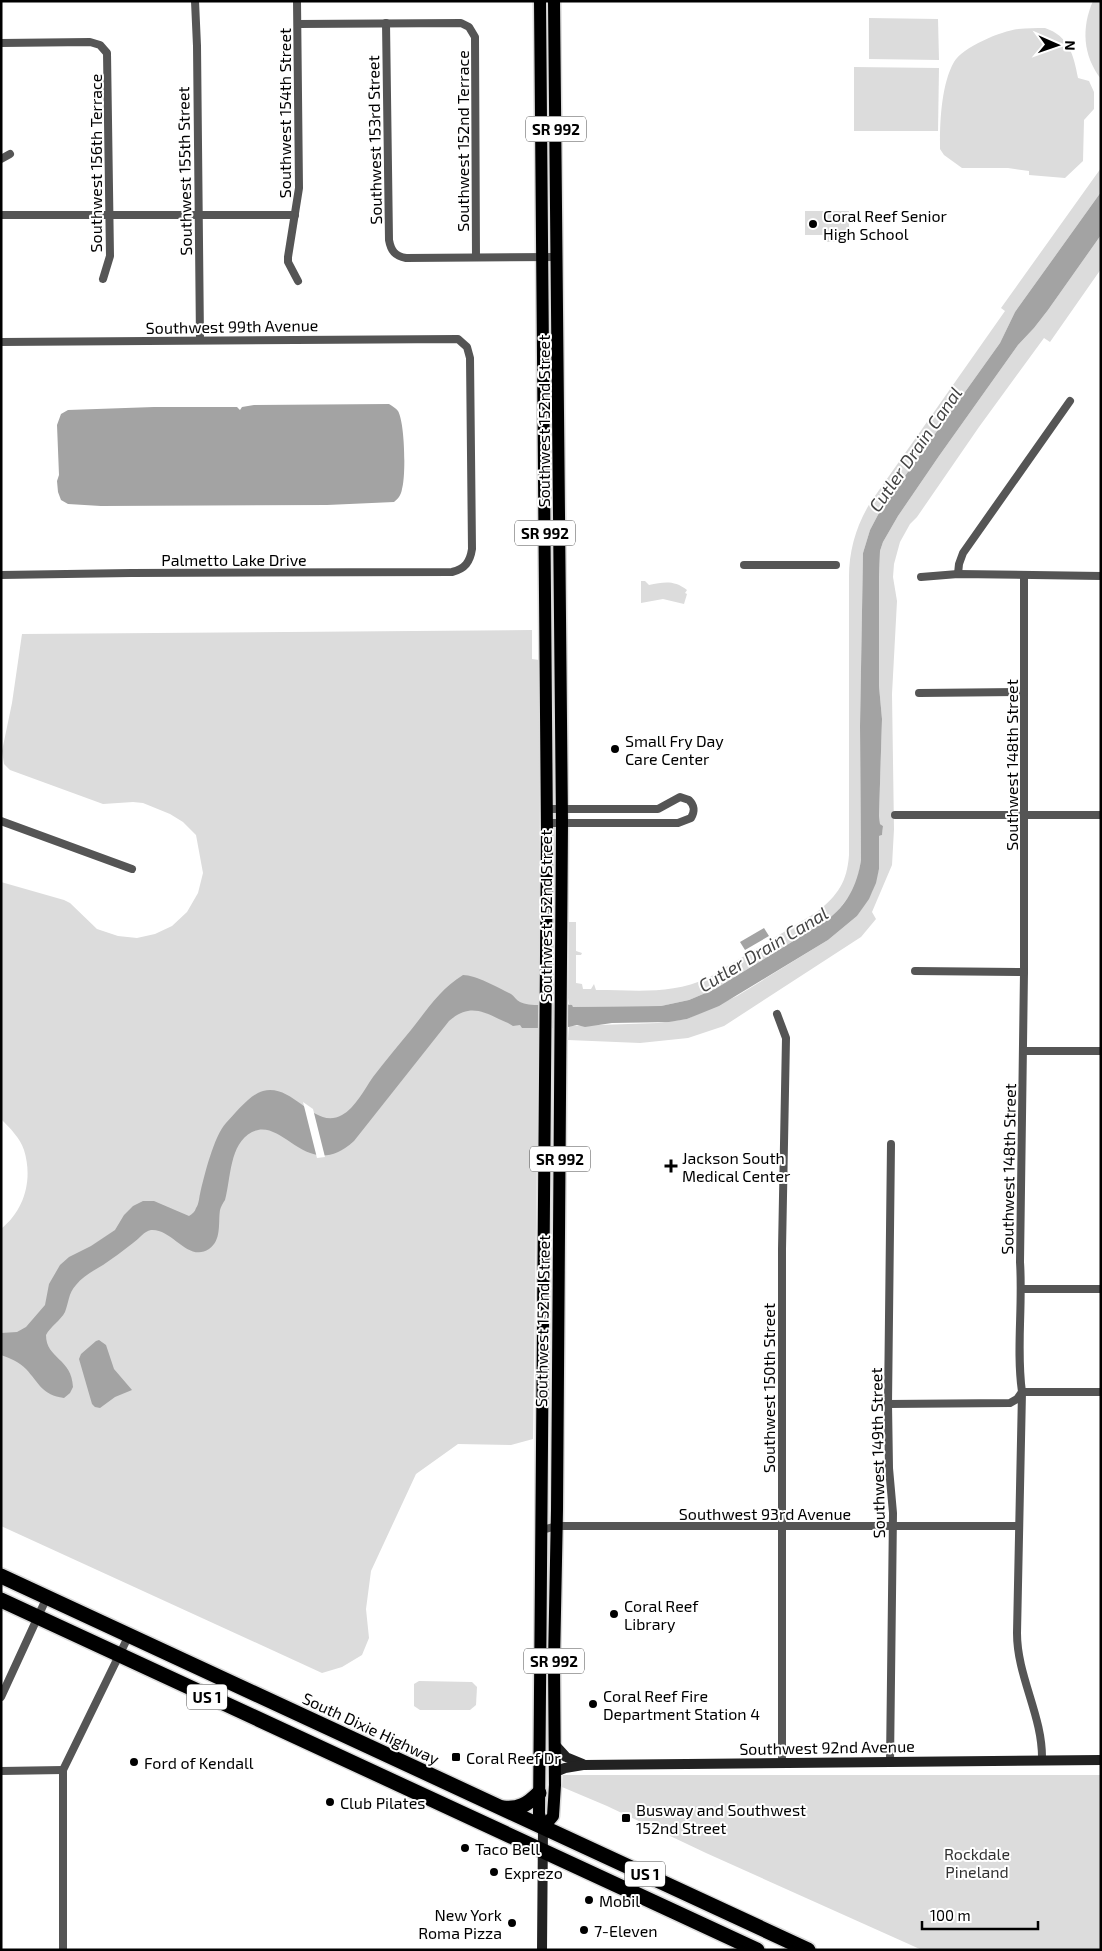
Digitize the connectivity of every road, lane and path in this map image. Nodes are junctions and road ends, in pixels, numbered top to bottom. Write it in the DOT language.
graph roads {
  1 [pos="195,1"];
  2 [pos="297,1"];
  3 [pos="540,1"];
  4 [pos="554,1"];
  5 [pos="386,23"];
  6 [pos="298,24"];
  7 [pos="1,43"];
  8 [pos="10,154"];
  9 [pos="1,159"];
  10 [pos="198,214"];
  11 [pos="1,215"];
  12 [pos="110,215"];
  13 [pos="295,215"];
  14 [pos="476,257"];
  15 [pos="543,257"];
  16 [pos="557,257"];
  17 [pos="103,279"];
  18 [pos="298,281"];
  19 [pos="200,340"];
  20 [pos="1,342"];
  21 [pos="1070,401"];
  22 [pos="744,565"];
  23 [pos="836,565"];
  24 [pos="465,566"];
  25 [pos="958,574"];
  26 [pos="1,575"];
  27 [pos="1024,576"];
  28 [pos="1101,576"];
  29 [pos="921,577"];
  30 [pos="1024,692"];
  31 [pos="919,693"];
  32 [pos="547,809"];
  33 [pos="562,809"];
  34 [pos="1025,814"];
  35 [pos="1101,814"];
  36 [pos="895,815"];
  37 [pos="1,821"];
  38 [pos="547,823"];
  39 [pos="562,823"];
  40 [pos="132,869"];
  41 [pos="915,971"];
  42 [pos="1024,972"];
  43 [pos="777,1014"];
  44 [pos="1024,1051"];
  45 [pos="1101,1051"];
  46 [pos="891,1144"];
  47 [pos="1022,1289"];
  48 [pos="1101,1289"];
  49 [pos="1022,1392"];
  50 [pos="1101,1392"];
  51 [pos="888,1404"];
  52 [pos="557,1526"];
  53 [pos="781,1526"];
  54 [pos="893,1526"];
  55 [pos="1019,1526"];
  56 [pos="542,1530"];
  57 [pos="1,1576"];
  58 [pos="47,1597"];
  59 [pos="1,1600"];
  60 [pos="38,1617"];
  61 [pos="129,1635"];
  62 [pos="540,1654"];
  63 [pos="119,1655"];
  64 [pos="554,1663"];
  65 [pos="1,1697"];
  66 [pos="317,1734"];
  67 [pos="555,1745"];
  68 [pos="1042,1760"];
  69 [pos="1101,1760"];
  70 [pos="890,1762"];
  71 [pos="782,1763"];
  72 [pos="584,1765"];
  73 [pos="62,1770"];
  74 [pos="1,1771"];
  75 [pos="555,1772"];
  76 [pos="539,1793"];
  77 [pos="502,1808"];
  78 [pos="544,1828"];
  79 [pos="544,1851"];
  80 [pos="742,1931"];
  81 [pos="62,1950"];
  82 [pos="542,1950"];
  83 [pos="757,1950"];
  84 [pos="808,1950"];
  1 -- 10 [label="street, Southwest 155th Street"];
  2 -- 6 [label="street, Southwest 154th Street"];
  3 -- 15 [label="main road, Southwest 152nd Street / SR 992"];
  4 -- 16 [label="main road, Southwest 152nd Street / SR 992"];
  5 -- 6 [label="street"];
  5 -- 14 [label="street, Southwest 153rd Street"];
  5 -- 14 [label="street, Southwest 152nd Terrace"];
  6 -- 13 [label="street, Southwest 154th Street"];
  7 -- 12 [label="street, Southwest 156th Terrace"];
  8 -- 9 [label="street"];
  10 -- 12 [label="street"];
  10 -- 13 [label="street"];
  10 -- 19 [label="street, Southwest 155th Street"];
  11 -- 12 [label="street"];
  12 -- 17 [label="street, Southwest 156th Terrace"];
  13 -- 18 [label="street, Southwest 154th Street"];
  14 -- 15 [label="street"];
  15 -- 16 [label="street"];
  15 -- 32 [label="main road, Southwest 152nd Street / SR 992"];
  16 -- 33 [label="main road, Southwest 152nd Street / SR 992"];
  19 -- 20 [label="street, Southwest 99th Avenue"];
  19 -- 24 [label="street, Southwest 99th Avenue"];
  21 -- 25 [label="street"];
  22 -- 23 [label="street"];
  24 -- 26 [label="street, Palmetto Lake Drive"];
  25 -- 27 [label="street"];
  25 -- 29 [label="street"];
  27 -- 28 [label="street"];
  27 -- 30 [label="street, Southwest 148th Street"];
  30 -- 31 [label="street"];
  30 -- 34 [label="street, Southwest 148th Street"];
  32 -- 33 [label="street"];
  32 -- 38 [label="main road, Southwest 152nd Street / SR 992"];
  33 -- 39 [label="main road, Southwest 152nd Street / SR 992"];
  33 -- 39 [label="street"];
  34 -- 35 [label="street"];
  34 -- 36 [label="street"];
  34 -- 42 [label="street, Southwest 148th Street"];
  37 -- 40 [label="street"];
  38 -- 39 [label="street"];
  38 -- 56 [label="main road, Southwest 152nd Street / SR 992"];
  39 -- 52 [label="main road, Southwest 152nd Street / SR 992"];
  41 -- 42 [label="street"];
  42 -- 44 [label="street, Southwest 148th Street"];
  43 -- 53 [label="street, Southwest 150th Street"];
  44 -- 45 [label="street"];
  44 -- 47 [label="street, Southwest 148th Street"];
  46 -- 51 [label="street, Southwest 149th Street"];
  47 -- 48 [label="street"];
  47 -- 49 [label="street, Southwest 148th Street"];
  49 -- 50 [label="street"];
  49 -- 51 [label="street"];
  49 -- 55 [label="street, Southwest 148th Street"];
  51 -- 54 [label="street, Southwest 149th Street"];
  52 -- 53 [label="street, Southwest 93rd Avenue"];
  52 -- 56 [label="street, Southwest 93rd Avenue"];
  52 -- 64 [label="main road, Southwest 152nd Street / SR 992"];
  53 -- 54 [label="street, Southwest 93rd Avenue"];
  53 -- 71 [label="street, Southwest 150th Street"];
  54 -- 55 [label="street, Southwest 93rd Avenue"];
  54 -- 70 [label="street, Southwest 149th Street"];
  55 -- 68 [label="street, Southwest 148th Street"];
  56 -- 62 [label="main road, Southwest 152nd Street / SR 992"];
  57 -- 58 [label="highway, South Dixie Highway / US 1"];
  58 -- 60 [label="street"];
  58 -- 61 [label="highway, South Dixie Highway / US 1"];
  59 -- 60 [label="highway, South Dixie Highway / US 1"];
  60 -- 63 [label="highway, South Dixie Highway / US 1"];
  60 -- 65 [label="street"];
  61 -- 63 [label="street"];
  61 -- 66 [label="highway, South Dixie Highway / US 1"];
  62 -- 64 [label="main road"];
  62 -- 76 [label="main road, Southwest 152nd Street / SR 992"];
  63 -- 66 [label="highway, South Dixie Highway / US 1"];
  63 -- 73 [label="street"];
  64 -- 67 [label="main road, Southwest 152nd Street / SR 992"];
  66 -- 77 [label="highway, South Dixie Highway / US 1"];
  66 -- 79 [label="highway, South Dixie Highway / US 1"];
  67 -- 72 [label="street"];
  67 -- 75 [label="main road, Southwest 152nd Street / SR 992"];
  68 -- 69 [label="street, Southwest 92nd Avenue"];
  68 -- 70 [label="street, Southwest 92nd Avenue"];
  70 -- 71 [label="street, Southwest 92nd Avenue"];
  71 -- 72 [label="street, Southwest 92nd Avenue"];
  72 -- 75 [label="street, Southwest 92nd Avenue"];
  73 -- 74 [label="street"];
  73 -- 81 [label="street"];
  75 -- 78 [label="main road, Southwest 152nd Street / SR 992"];
  76 -- 77 [label="highway"];
  76 -- 78 [label="main road, Southwest 152nd Street / SR 992"];
  77 -- 78 [label="highway, South Dixie Highway / US 1"];
  78 -- 79 [label="street, Southwest 152nd Street"];
  78 -- 80 [label="highway, South Dixie Highway / US 1"];
  79 -- 80 [label="highway, South Dixie Highway / US 1"];
  79 -- 82 [label="street, Southwest 152nd Street"];
  80 -- 83 [label="highway, South Dixie Highway / US 1"];
  80 -- 84 [label="highway, South Dixie Highway / US 1"];
}
